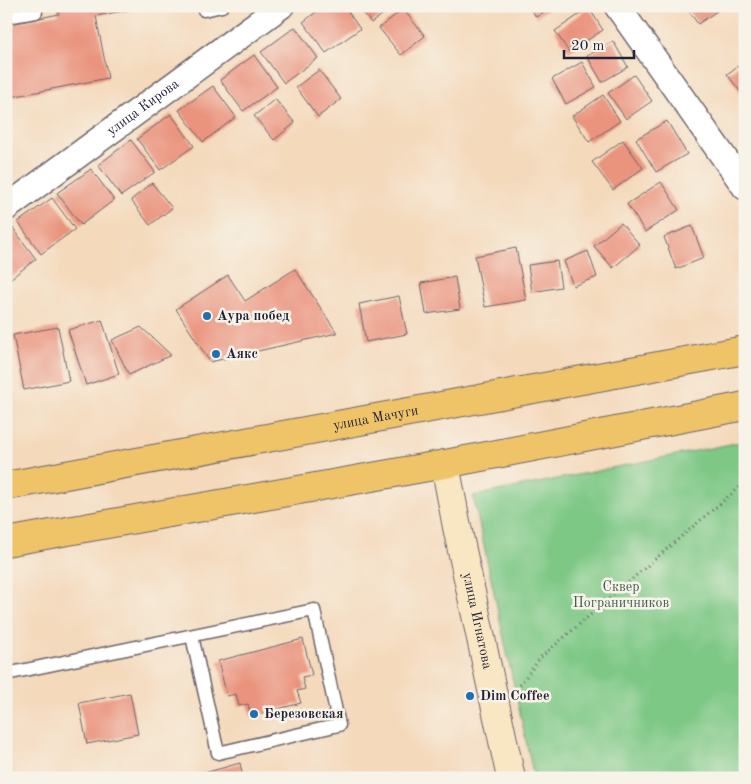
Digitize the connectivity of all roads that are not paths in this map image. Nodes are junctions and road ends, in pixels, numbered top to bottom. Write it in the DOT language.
graph roads {
  1 [pos="35,6"];
  2 [pos="203,6"];
  3 [pos="222,6"];
  4 [pos="281,6"];
  5 [pos="617,6"];
  6 [pos="6,17"];
  7 [pos="745,187"];
  8 [pos="6,208"];
  9 [pos="745,350"];
  10 [pos="745,406"];
  11 [pos="446,464"];
  12 [pos="6,486"];
  13 [pos="6,542"];
  14 [pos="192,636"];
  15 [pos="6,674"];
  16 [pos="511,778"];
  1 -- 6 [label="lane"];
  2 -- 3 [label="lane"];
  4 -- 8 [label="street, улица Кирова"];
  5 -- 7 [label="street"];
  9 -- 12 [label="main road, улица Мачуги"];
  10 -- 11 [label="main road"];
  11 -- 13 [label="main road"];
  11 -- 16 [label="street, улица Игнатова"];
  14 -- 14 [label="lane"];
  14 -- 15 [label="lane"];
}
